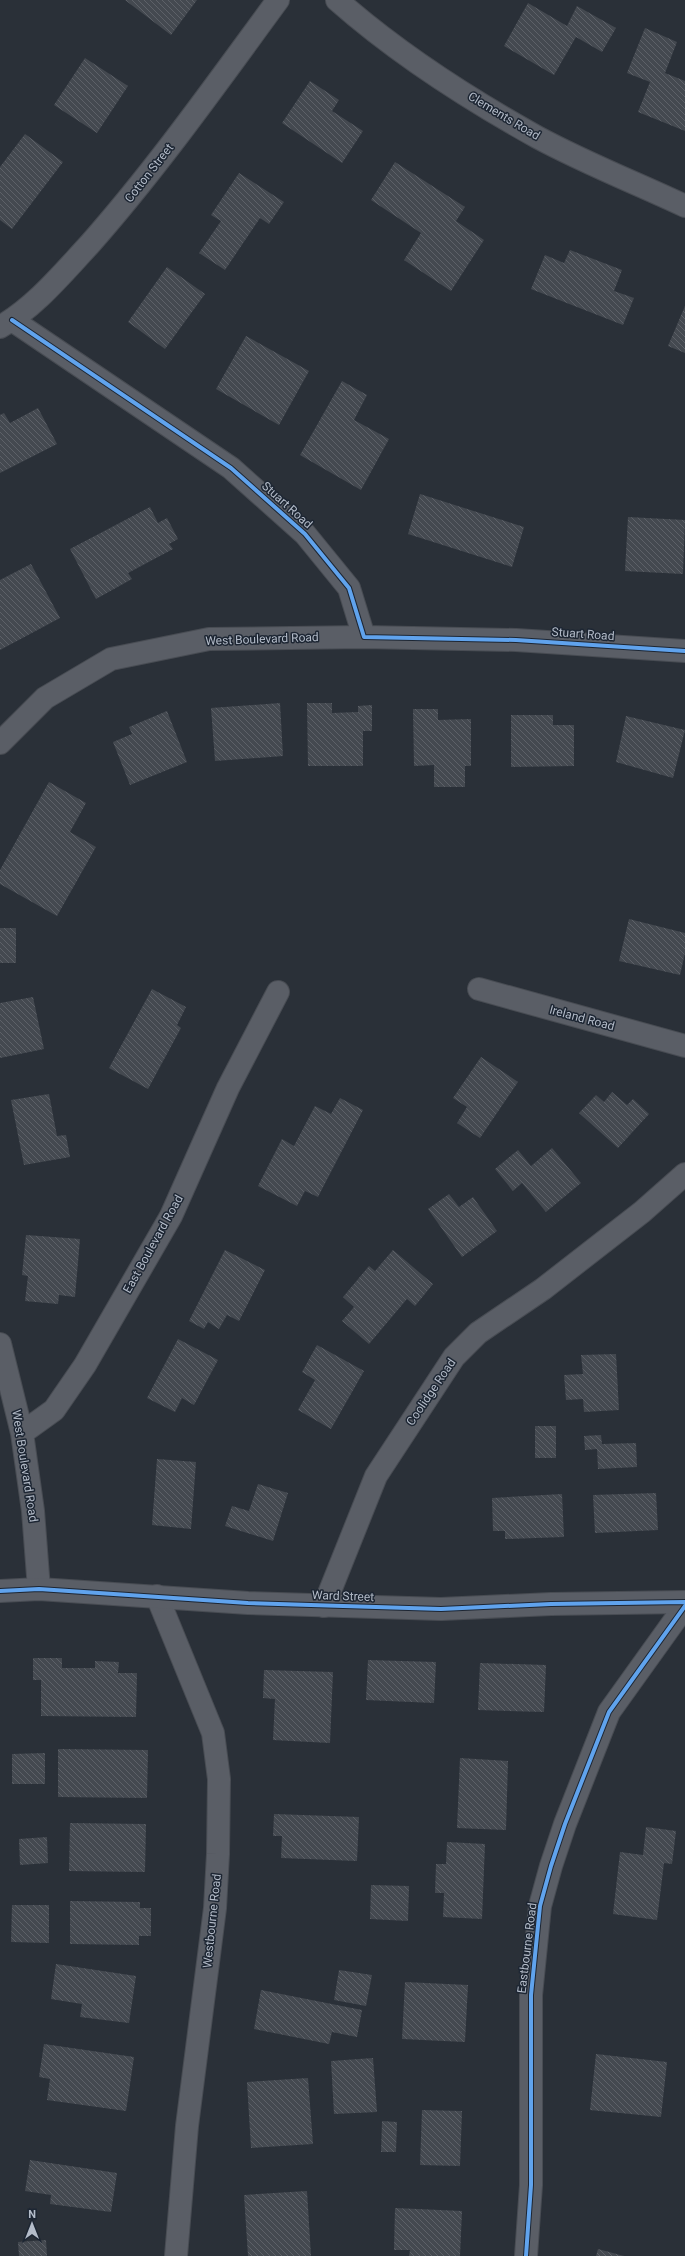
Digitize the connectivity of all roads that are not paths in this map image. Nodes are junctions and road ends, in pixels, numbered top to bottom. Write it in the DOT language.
graph roads {
  1 [pos="278,0"];
  2 [pos="337,0"];
  3 [pos="685,206"];
  4 [pos="6,324"];
  5 [pos="364,636"];
  6 [pos="685,651"];
  7 [pos="0,743"];
  8 [pos="479,989"];
  9 [pos="278,992"];
  10 [pos="685,1046"];
  11 [pos="685,1174"];
  12 [pos="0,1344"];
  13 [pos="22,1433"];
  14 [pos="39,1589"];
  15 [pos="0,1591"];
  16 [pos="157,1596"];
  17 [pos="685,1602"];
  18 [pos="324,1606"];
  19 [pos="685,1606"];
  20 [pos="176,2256"];
  21 [pos="526,2256"];
  1 -- 4 [label="street, Cotton Street"];
  2 -- 3 [label="street, Clements Road"];
  4 -- 5 [label="street, Stuart Road"];
  5 -- 6 [label="street, Stuart Road"];
  5 -- 7 [label="street, West Boulevard Road"];
  8 -- 10 [label="street, Ireland Road"];
  9 -- 13 [label="street, East Boulevard Road"];
  11 -- 18 [label="street, Coolidge Road"];
  12 -- 13 [label="street, West Boulevard Road"];
  13 -- 14 [label="street, West Boulevard Road"];
  14 -- 15 [label="street, Ward Street"];
  14 -- 16 [label="street, Ward Street"];
  16 -- 18 [label="street, Ward Street"];
  16 -- 20 [label="street, Westbourne Road"];
  17 -- 18 [label="street, Ward Street"];
  19 -- 21 [label="street, Eastbourne Road"];
}
